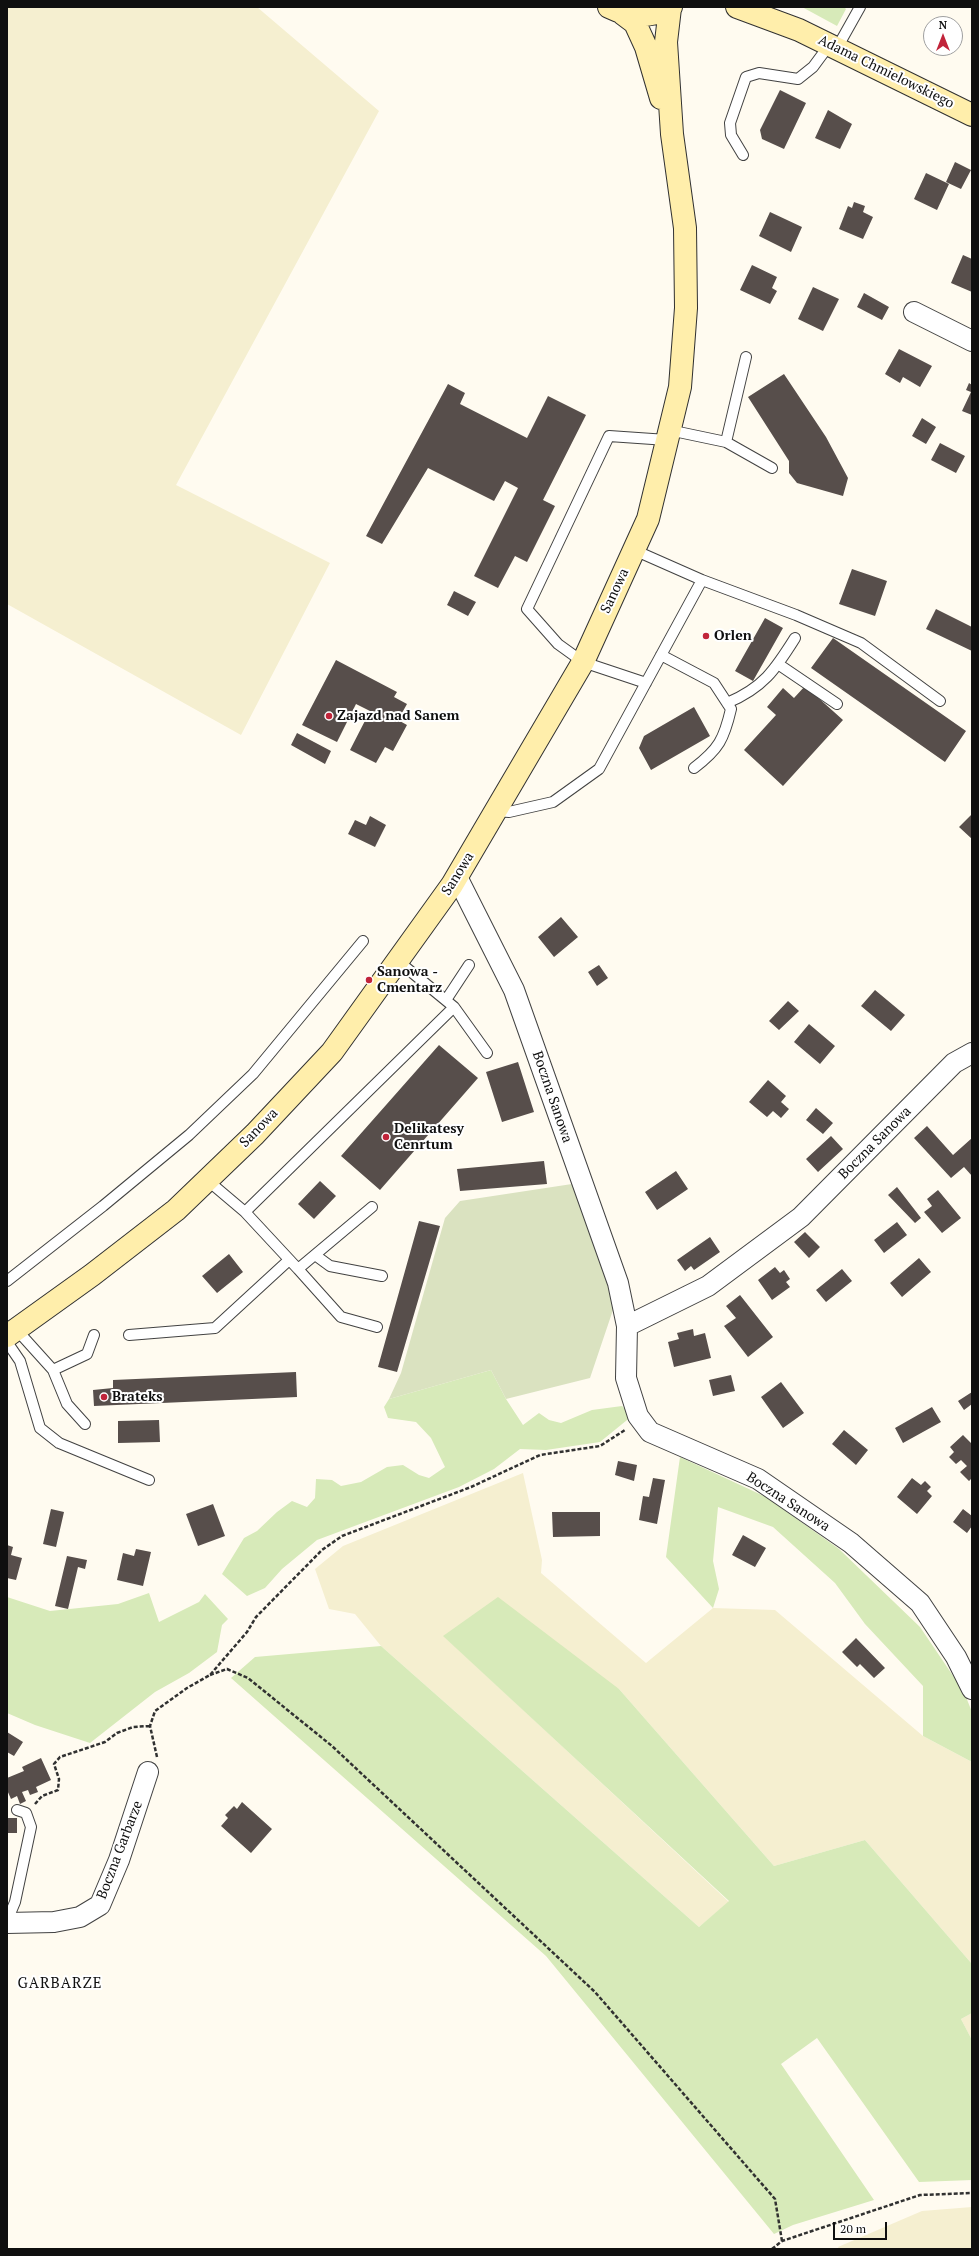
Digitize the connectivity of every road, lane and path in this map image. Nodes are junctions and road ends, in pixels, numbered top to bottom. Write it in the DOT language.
graph roads {
  1 [pos="737,7"];
  2 [pos="766,7"];
  3 [pos="860,7"];
  4 [pos="671,8"];
  5 [pos="616,10"];
  6 [pos="799,30"];
  7 [pos="833,46"];
  8 [pos="972,115"];
  9 [pos="672,134"];
  10 [pos="743,155"];
  11 [pos="914,312"];
  12 [pos="972,341"];
  13 [pos="746,357"];
  14 [pos="668,435"];
  15 [pos="726,442"];
  16 [pos="772,468"];
  17 [pos="634,550"];
  18 [pos="702,580"];
  19 [pos="795,638"];
  20 [pos="661,655"];
  21 [pos="583,662"];
  22 [pos="778,664"];
  23 [pos="646,683"];
  24 [pos="940,701"];
  25 [pos="727,704"];
  26 [pos="837,704"];
  27 [pos="694,768"];
  28 [pos="496,811"];
  29 [pos="457,877"];
  30 [pos="363,941"];
  31 [pos="398,960"];
  32 [pos="469,965"];
  33 [pos="446,1000"];
  34 [pos="454,1007"];
  35 [pos="487,1053"];
  36 [pos="972,1053"];
  37 [pos="206,1178"];
  38 [pos="372,1207"];
  39 [pos="245,1212"];
  40 [pos="315,1255"];
  41 [pos="290,1260"];
  42 [pos="298,1269"];
  43 [pos="382,1276"];
  44 [pos="7,1281"];
  45 [pos="626,1326"];
  46 [pos="377,1327"];
  47 [pos="94,1335"];
  48 [pos="128,1335"];
  49 [pos="10,1336"];
  50 [pos="53,1370"];
  51 [pos="638,1416"];
  52 [pos="85,1424"];
  53 [pos="148,1480"];
  54 [pos="210,1675"];
  55 [pos="972,1689"];
  56 [pos="150,1726"];
  57 [pos="148,1772"];
  58 [pos="18,1810"];
  59 [pos="31,1827"];
  60 [pos="7,1922"];
  61 [pos="972,2193"];
  62 [pos="782,2241"];
  63 [pos="772,2249"];
  1 -- 6 [label="main road, Adama Chmielowskiego"];
  2 -- 6 [label="main road, Adama Chmielowskiego"];
  3 -- 7 [label="lane"];
  4 -- 5 [label="main road"];
  4 -- 9 [label="main road"];
  5 -- 9 [label="main road"];
  6 -- 7 [label="main road, Adama Chmielowskiego"];
  7 -- 8 [label="main road, Adama Chmielowskiego"];
  7 -- 10 [label="lane"];
  9 -- 14 [label="main road, Sanowa"];
  11 -- 12 [label="street"];
  13 -- 15 [label="lane"];
  14 -- 15 [label="lane"];
  14 -- 17 [label="main road, Sanowa"];
  14 -- 21 [label="lane"];
  15 -- 16 [label="lane"];
  17 -- 18 [label="lane"];
  17 -- 21 [label="main road, Sanowa"];
  18 -- 20 [label="lane"];
  18 -- 24 [label="lane"];
  19 -- 22 [label="lane"];
  20 -- 23 [label="lane"];
  20 -- 25 [label="lane"];
  21 -- 23 [label="lane"];
  21 -- 28 [label="main road, Sanowa"];
  22 -- 25 [label="lane"];
  22 -- 26 [label="lane"];
  23 -- 28 [label="lane"];
  25 -- 27 [label="lane"];
  28 -- 29 [label="main road, Sanowa"];
  29 -- 31 [label="main road, Sanowa"];
  29 -- 45 [label="street, Boczna Sanowa"];
  30 -- 44 [label="lane"];
  31 -- 33 [label="lane"];
  31 -- 37 [label="main road, Sanowa"];
  32 -- 33 [label="lane"];
  33 -- 34 [label="lane"];
  34 -- 35 [label="lane"];
  34 -- 39 [label="lane"];
  36 -- 45 [label="street, Boczna Sanowa"];
  37 -- 39 [label="lane"];
  37 -- 49 [label="main road, Sanowa"];
  38 -- 40 [label="lane"];
  39 -- 41 [label="lane"];
  40 -- 42 [label="lane"];
  40 -- 43 [label="lane"];
  41 -- 42 [label="lane"];
  41 -- 48 [label="lane"];
  42 -- 46 [label="lane"];
  45 -- 51 [label="street, Boczna Sanowa"];
  47 -- 50 [label="lane"];
  49 -- 50 [label="lane"];
  49 -- 53 [label="lane"];
  50 -- 52 [label="lane"];
  51 -- 54 [label="path"];
  51 -- 55 [label="street, Boczna Sanowa"];
  54 -- 56 [label="path"];
  54 -- 62 [label="path"];
  56 -- 57 [label="path"];
  56 -- 59 [label="path"];
  57 -- 60 [label="street, Boczna Garbarze"];
  58 -- 59 [label="lane"];
  59 -- 60 [label="lane"];
  61 -- 62 [label="path"];
  62 -- 63 [label="path"];
}
